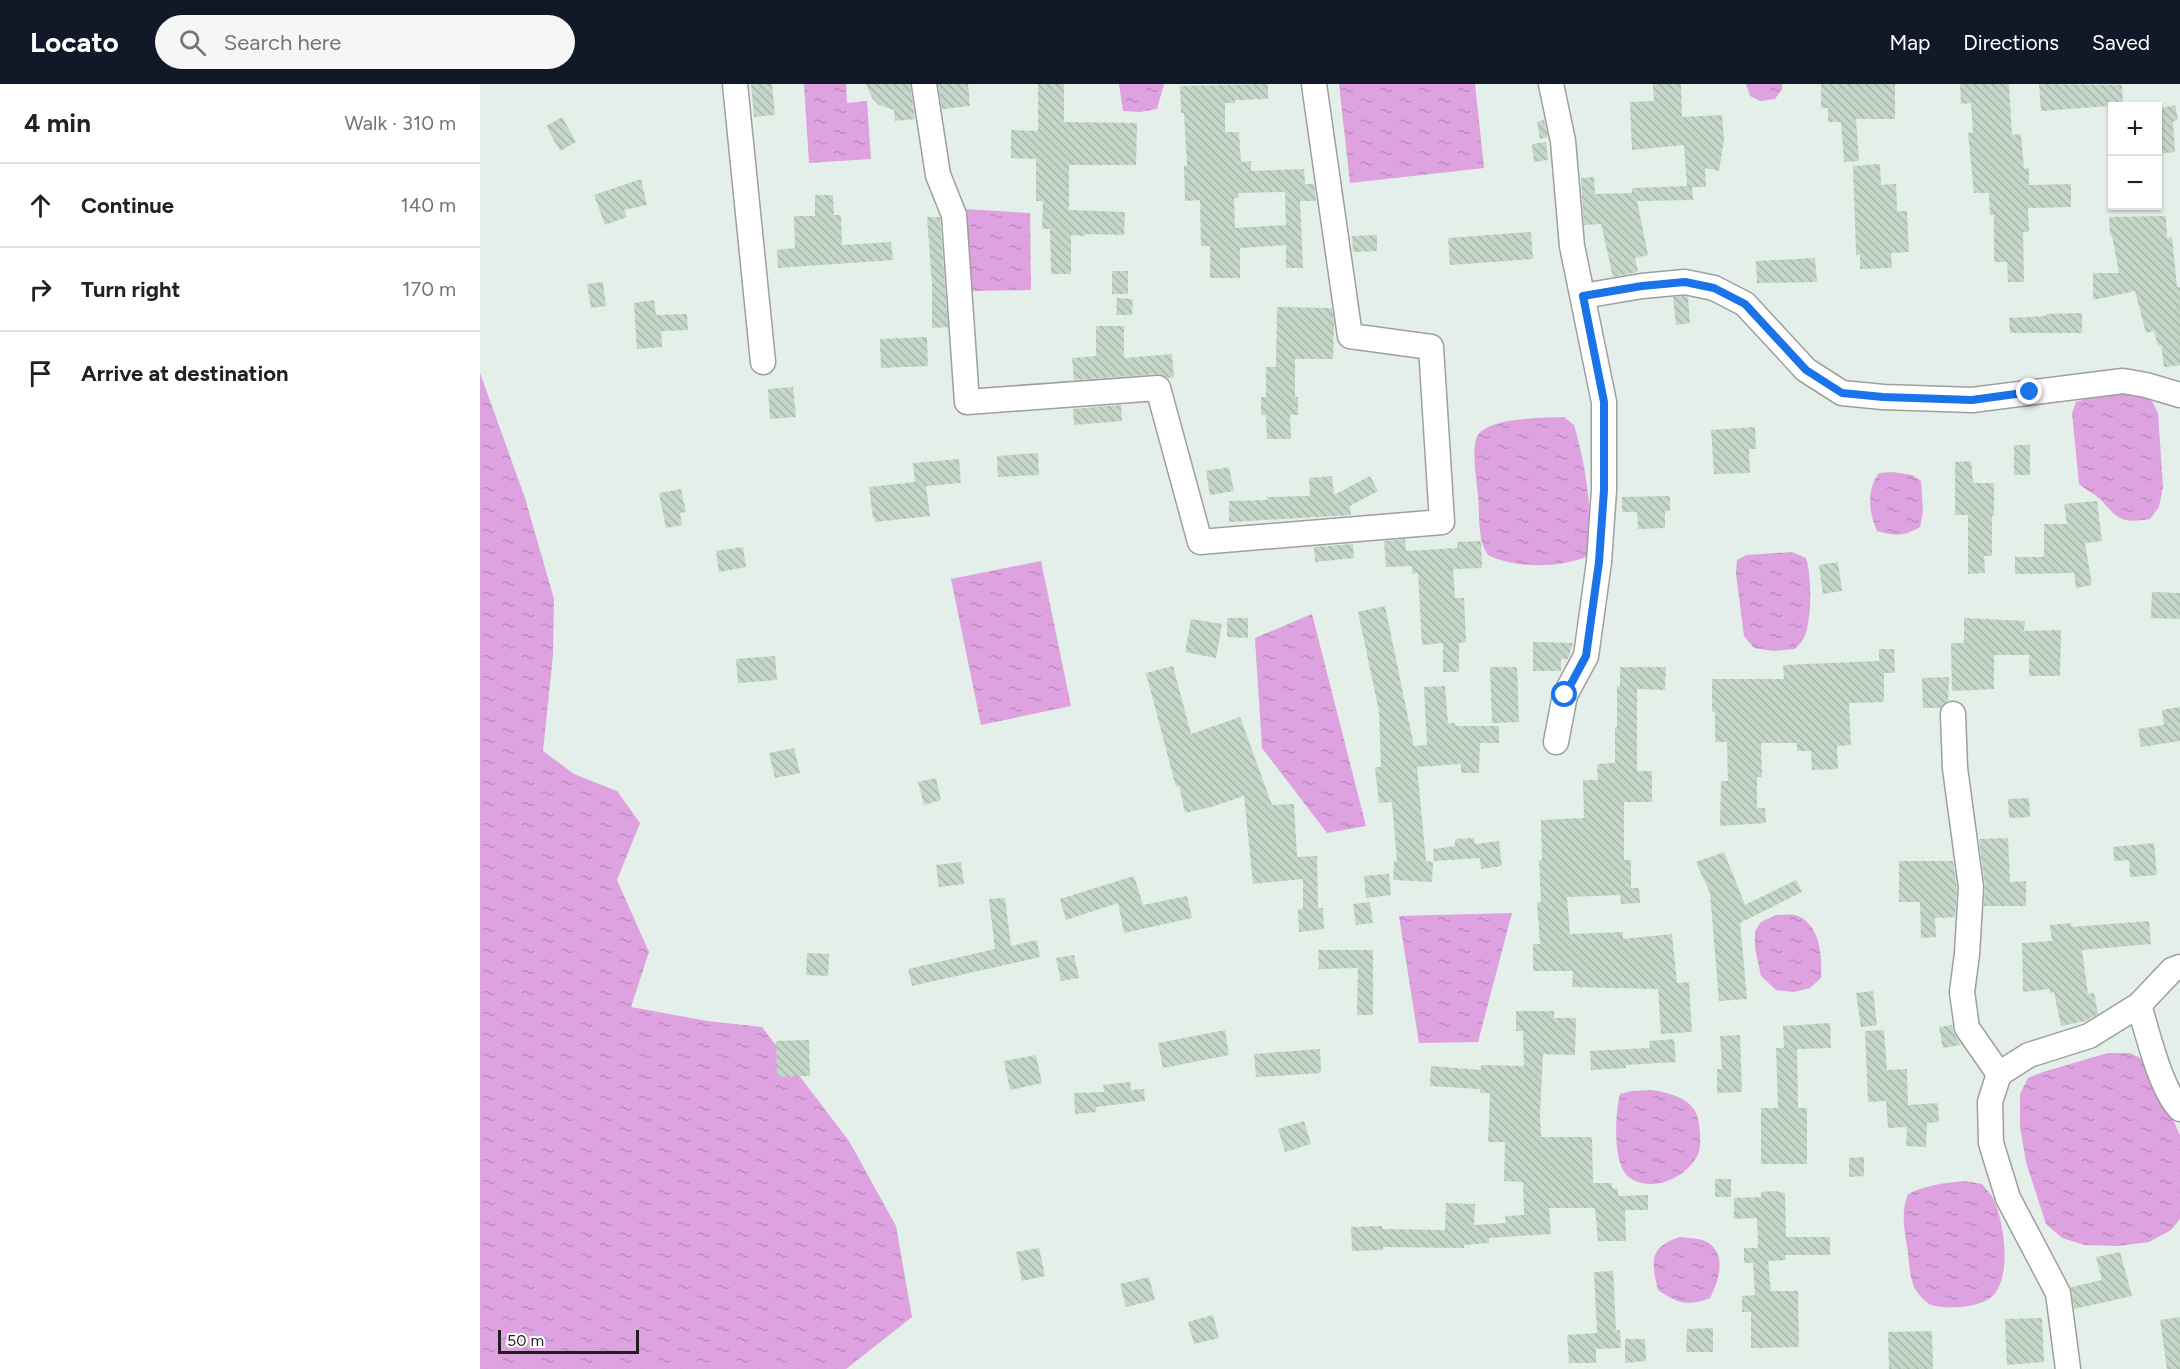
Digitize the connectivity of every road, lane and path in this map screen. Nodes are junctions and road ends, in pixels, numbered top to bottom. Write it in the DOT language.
graph roads {
  1 [pos="735,84"];
  2 [pos="924,84"];
  3 [pos="1314,84"];
  4 [pos="1551,84"];
  5 [pos="1583,296"];
  6 [pos="763,362"];
  7 [pos="2180,395"];
  8 [pos="1953,714"];
  9 [pos="1556,742"];
  10 [pos="2180,967"];
  11 [pos="2139,1005"];
  12 [pos="1999,1074"];
  13 [pos="2180,1109"];
  14 [pos="2068,1369"];
  1 -- 6 [label="street"];
  2 -- 3 [label="street"];
  4 -- 5 [label="street"];
  5 -- 7 [label="street"];
  5 -- 9 [label="street"];
  8 -- 12 [label="street"];
  10 -- 11 [label="street"];
  11 -- 12 [label="street"];
  11 -- 13 [label="street"];
  12 -- 14 [label="street"];
}
